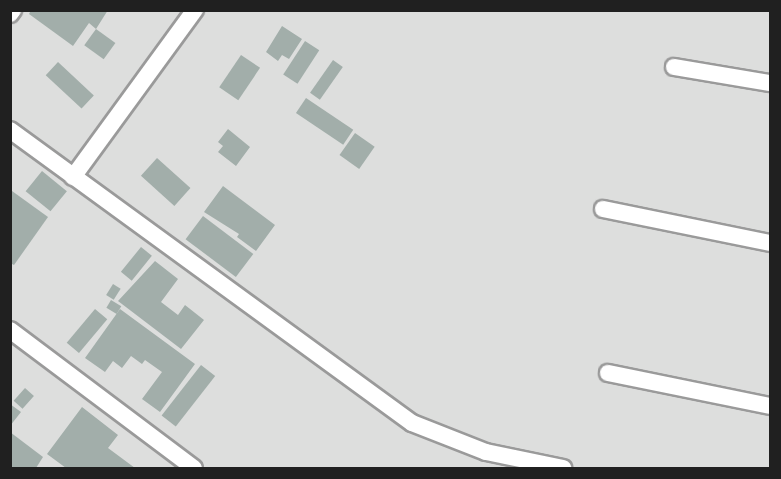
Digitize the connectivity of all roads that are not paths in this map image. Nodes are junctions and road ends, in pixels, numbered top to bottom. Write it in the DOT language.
graph roads {
  1 [pos="13,10"];
  2 [pos="195,10"];
  3 [pos="10,14"];
  4 [pos="674,67"];
  5 [pos="771,83"];
  6 [pos="10,130"];
  7 [pos="73,177"];
  8 [pos="603,209"];
  9 [pos="771,243"];
  10 [pos="10,330"];
  11 [pos="608,373"];
  12 [pos="771,405"];
  13 [pos="194,468"];
  14 [pos="563,468"];
  1 -- 3 [label="street"];
  2 -- 7 [label="street"];
  4 -- 5 [label="street"];
  6 -- 7 [label="street"];
  7 -- 14 [label="street"];
  8 -- 9 [label="street"];
  10 -- 13 [label="street"];
  11 -- 12 [label="street"];
}
